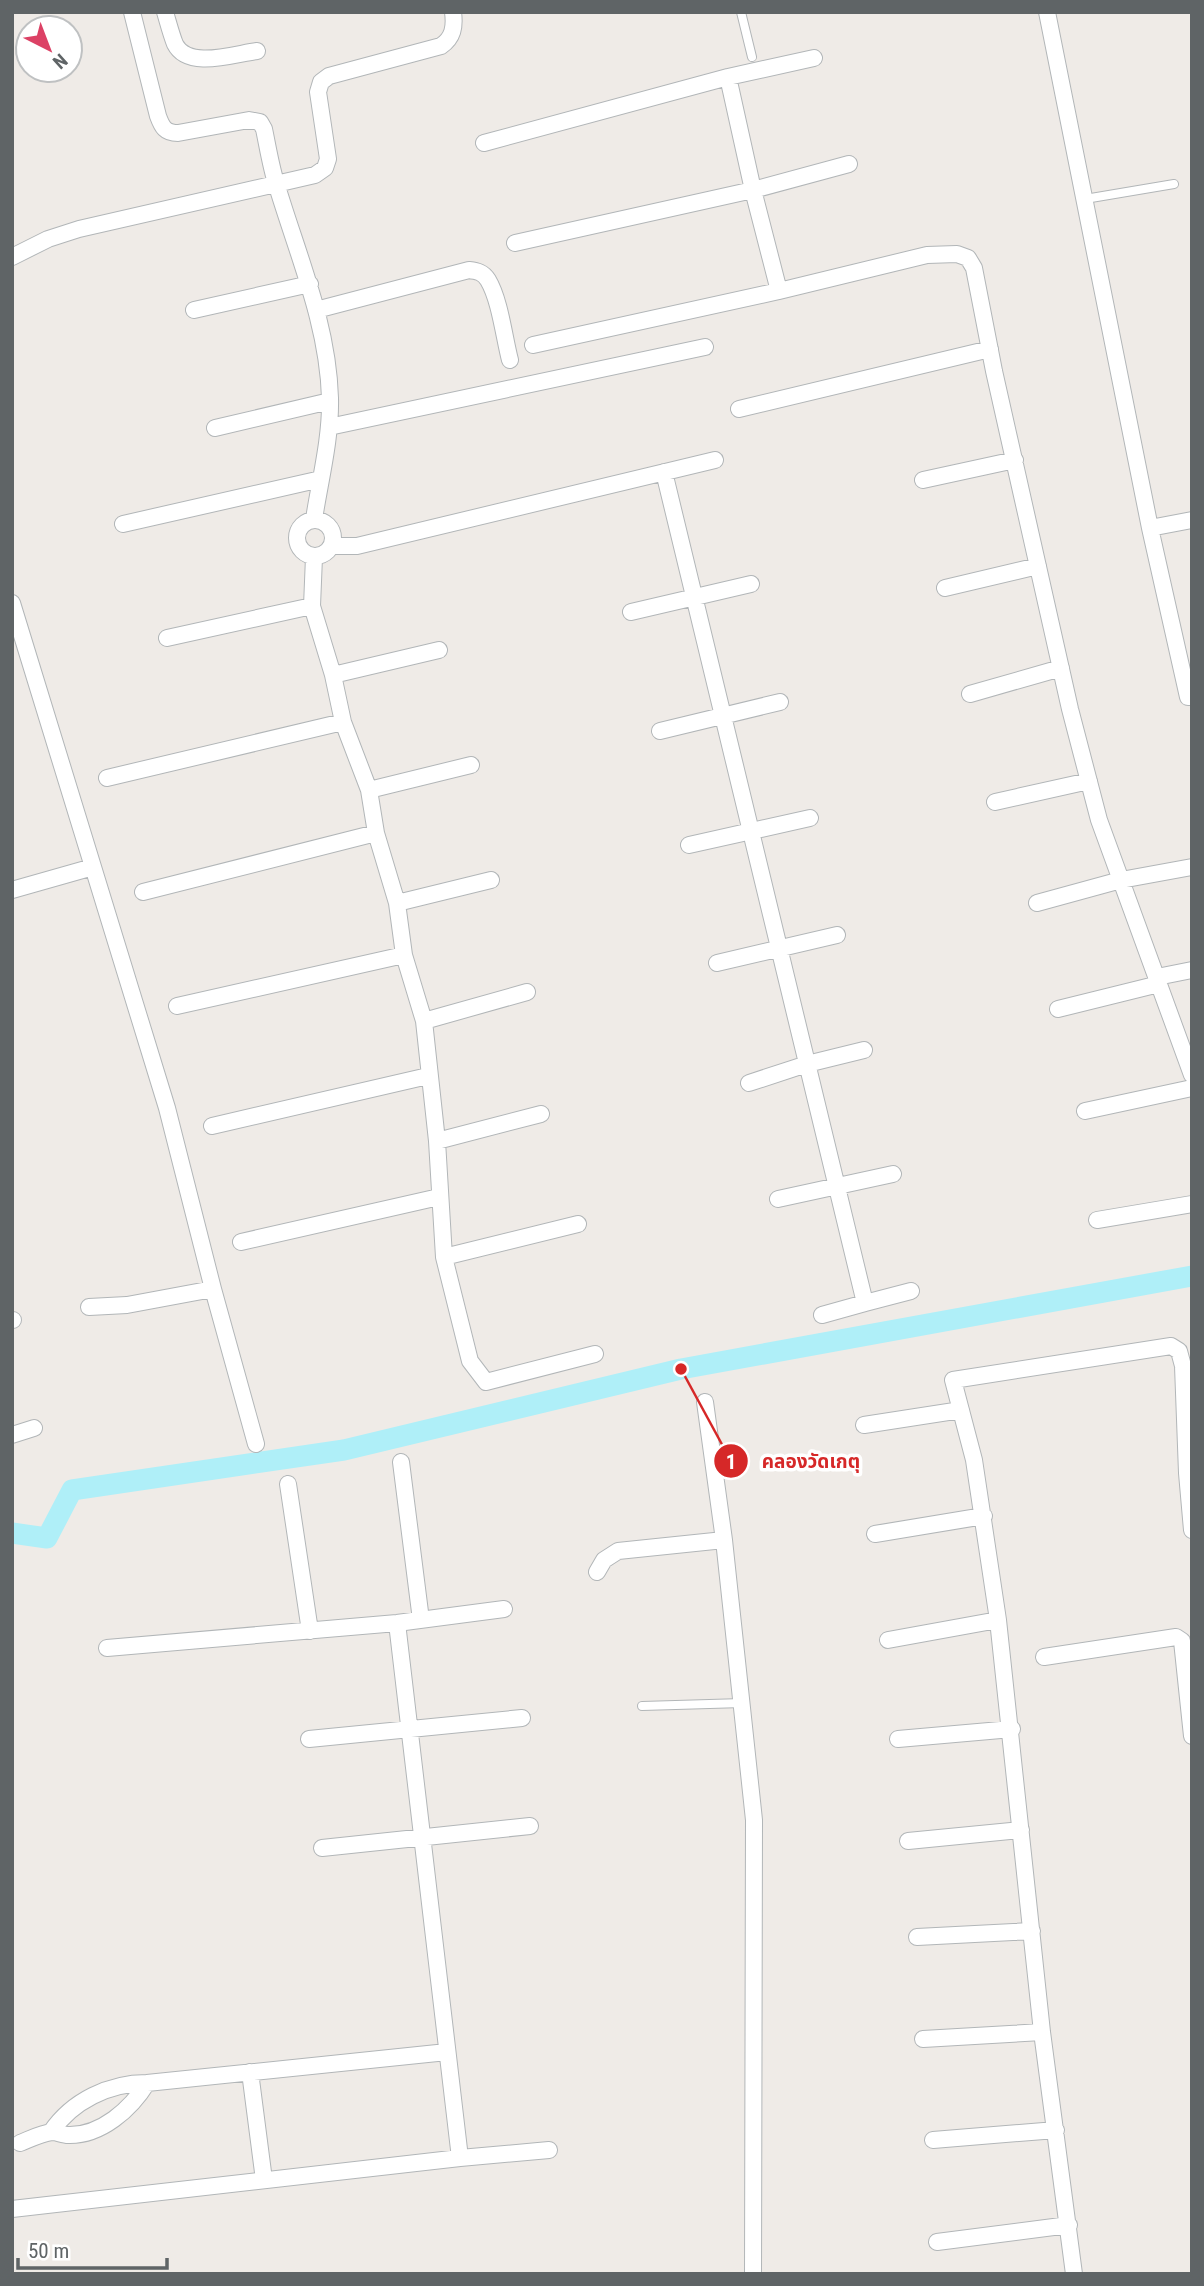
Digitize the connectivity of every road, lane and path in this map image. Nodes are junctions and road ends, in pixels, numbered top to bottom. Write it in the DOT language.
graph roads {
  1 [pos="132,12"];
  2 [pos="165,12"];
  3 [pos="453,12"];
  4 [pos="741,12"];
  5 [pos="1047,12"];
  6 [pos="257,51"];
  7 [pos="752,57"];
  8 [pos="814,58"];
  9 [pos="728,78"];
  10 [pos="484,143"];
  11 [pos="849,164"];
  12 [pos="276,183"];
  13 [pos="1174,184"];
  14 [pos="753,190"];
  15 [pos="1085,200"];
  16 [pos="515,243"];
  17 [pos="12,257"];
  18 [pos="310,284"];
  19 [pos="779,291"];
  20 [pos="194,310"];
  21 [pos="316,310"];
  22 [pos="533,345"];
  23 [pos="705,347"];
  24 [pos="990,349"];
  25 [pos="510,360"];
  26 [pos="330,401"];
  27 [pos="739,409"];
  28 [pos="329,427"];
  29 [pos="215,428"];
  30 [pos="715,460"];
  31 [pos="1015,460"];
  32 [pos="664,472"];
  33 [pos="321,479"];
  34 [pos="923,480"];
  35 [pos="314,519"];
  36 [pos="1192,520"];
  37 [pos="122,524"];
  38 [pos="1150,528"];
  39 [pos="333,546"];
  40 [pos="313,557"];
  41 [pos="1038,566"];
  42 [pos="751,584"];
  43 [pos="946,588"];
  44 [pos="695,598"];
  45 [pos="12,603"];
  46 [pos="312,606"];
  47 [pos="631,612"];
  48 [pos="167,638"];
  49 [pos="439,650"];
  50 [pos="1061,668"];
  51 [pos="333,675"];
  52 [pos="970,694"];
  53 [pos="1192,697"];
  54 [pos="780,702"];
  55 [pos="724,714"];
  56 [pos="342,722"];
  57 [pos="660,730"];
  58 [pos="471,765"];
  59 [pos="107,778"];
  60 [pos="1089,781"];
  61 [pos="369,790"];
  62 [pos="995,802"];
  63 [pos="810,818"];
  64 [pos="752,831"];
  65 [pos="376,833"];
  66 [pos="689,845"];
  67 [pos="1192,866"];
  68 [pos="93,867"];
  69 [pos="491,880"];
  70 [pos="1121,880"];
  71 [pos="12,890"];
  72 [pos="143,892"];
  73 [pos="397,903"];
  74 [pos="1037,903"];
  75 [pos="836,935"];
  76 [pos="779,948"];
  77 [pos="404,955"];
  78 [pos="717,963"];
  79 [pos="1192,970"];
  80 [pos="1158,980"];
  81 [pos="527,992"];
  82 [pos="177,1006"];
  83 [pos="1058,1009"];
  84 [pos="424,1021"];
  85 [pos="864,1050"];
  86 [pos="807,1064"];
  87 [pos="1192,1075"];
  88 [pos="428,1076"];
  89 [pos="749,1083"];
  90 [pos="1192,1088"];
  91 [pos="1085,1111"];
  92 [pos="541,1114"];
  93 [pos="212,1126"];
  94 [pos="437,1141"];
  95 [pos="893,1174"];
  96 [pos="837,1185"];
  97 [pos="439,1197"];
  98 [pos="778,1199"];
  99 [pos="1192,1204"];
  100 [pos="1097,1220"];
  101 [pos="578,1224"];
  102 [pos="241,1242"];
  103 [pos="444,1257"];
  104 [pos="213,1289"];
  105 [pos="911,1290"];
  106 [pos="865,1303"];
  107 [pos="89,1307"];
  108 [pos="822,1315"];
  109 [pos="595,1354"];
  110 [pos="1188,1365"];
  111 [pos="705,1402"];
  112 [pos="961,1410"];
  113 [pos="864,1425"];
  114 [pos="34,1428"];
  115 [pos="12,1435"];
  116 [pos="256,1444"];
  117 [pos="401,1462"];
  118 [pos="1189,1473"];
  119 [pos="288,1484"];
  120 [pos="984,1516"];
  121 [pos="1192,1530"];
  122 [pos="875,1534"];
  123 [pos="724,1539"];
  124 [pos="597,1572"];
  125 [pos="504,1609"];
  126 [pos="421,1620"];
  127 [pos="998,1620"];
  128 [pos="397,1623"];
  129 [pos="310,1631"];
  130 [pos="888,1640"];
  131 [pos="107,1648"];
  132 [pos="1044,1657"];
  133 [pos="743,1703"];
  134 [pos="642,1706"];
  135 [pos="522,1718"];
  136 [pos="1012,1729"];
  137 [pos="411,1730"];
  138 [pos="1192,1735"];
  139 [pos="309,1739"];
  140 [pos="898,1739"];
  141 [pos="530,1826"];
  142 [pos="1021,1830"];
  143 [pos="423,1838"];
  144 [pos="908,1840"];
  145 [pos="322,1848"];
  146 [pos="1031,1931"];
  147 [pos="917,1937"];
  148 [pos="1042,2032"];
  149 [pos="923,2039"];
  150 [pos="447,2052"];
  151 [pos="250,2072"];
  152 [pos="147,2083"];
  153 [pos="1056,2130"];
  154 [pos="51,2132"];
  155 [pos="933,2140"];
  156 [pos="15,2144"];
  157 [pos="549,2150"];
  158 [pos="460,2158"];
  159 [pos="264,2180"];
  160 [pos="12,2209"];
  161 [pos="1069,2225"];
  162 [pos="937,2242"];
  163 [pos="753,2274"];
  164 [pos="1074,2274"];
  1 -- 12 [label="street"];
  2 -- 6 [label="street"];
  3 -- 12 [label="street"];
  4 -- 7 [label="lane"];
  5 -- 15 [label="street"];
  8 -- 9 [label="street"];
  9 -- 10 [label="street"];
  9 -- 14 [label="street"];
  11 -- 14 [label="street"];
  12 -- 17 [label="street"];
  12 -- 18 [label="street"];
  13 -- 15 [label="lane"];
  14 -- 16 [label="street"];
  14 -- 19 [label="street"];
  15 -- 38 [label="street"];
  18 -- 20 [label="street"];
  18 -- 21 [label="street"];
  19 -- 22 [label="street"];
  19 -- 24 [label="street"];
  21 -- 25 [label="street"];
  21 -- 26 [label="street"];
  23 -- 28 [label="street"];
  24 -- 27 [label="street"];
  24 -- 31 [label="street"];
  26 -- 28 [label="street"];
  26 -- 29 [label="street"];
  28 -- 33 [label="street"];
  30 -- 32 [label="street"];
  31 -- 34 [label="street"];
  31 -- 41 [label="street"];
  32 -- 39 [label="street"];
  32 -- 44 [label="street"];
  33 -- 35 [label="street"];
  33 -- 37 [label="street"];
  35 -- 39 [label="street"];
  35 -- 40 [label="street"];
  36 -- 38 [label="street"];
  38 -- 53 [label="street"];
  39 -- 40 [label="street"];
  40 -- 46 [label="street"];
  41 -- 43 [label="street"];
  41 -- 50 [label="street"];
  42 -- 44 [label="street"];
  44 -- 47 [label="street"];
  44 -- 55 [label="street"];
  45 -- 68 [label="street"];
  46 -- 48 [label="street"];
  46 -- 51 [label="street"];
  49 -- 51 [label="street"];
  50 -- 52 [label="street"];
  50 -- 60 [label="street"];
  51 -- 56 [label="street"];
  54 -- 55 [label="street"];
  55 -- 57 [label="street"];
  55 -- 64 [label="street"];
  56 -- 59 [label="street"];
  56 -- 61 [label="street"];
  58 -- 61 [label="street"];
  60 -- 62 [label="street"];
  60 -- 70 [label="street"];
  61 -- 65 [label="street"];
  63 -- 64 [label="street"];
  64 -- 66 [label="street"];
  64 -- 76 [label="street"];
  65 -- 72 [label="street"];
  65 -- 73 [label="street"];
  67 -- 70 [label="street"];
  68 -- 71 [label="street"];
  68 -- 104 [label="street"];
  69 -- 73 [label="street"];
  70 -- 74 [label="street"];
  70 -- 80 [label="street"];
  73 -- 77 [label="street"];
  75 -- 76 [label="street"];
  76 -- 78 [label="street"];
  76 -- 86 [label="street"];
  77 -- 82 [label="street"];
  77 -- 84 [label="street"];
  79 -- 80 [label="street"];
  80 -- 83 [label="street"];
  80 -- 87 [label="street"];
  81 -- 84 [label="street"];
  84 -- 88 [label="street"];
  85 -- 86 [label="street"];
  86 -- 89 [label="street"];
  86 -- 96 [label="street"];
  88 -- 93 [label="street"];
  88 -- 94 [label="street"];
  90 -- 91 [label="street"];
  92 -- 94 [label="street"];
  94 -- 97 [label="street"];
  95 -- 96 [label="street"];
  96 -- 98 [label="street"];
  96 -- 106 [label="street"];
  97 -- 102 [label="street"];
  97 -- 103 [label="street"];
  99 -- 100 [label="street"];
  101 -- 103 [label="street"];
  103 -- 109 [label="street"];
  104 -- 107 [label="street"];
  104 -- 116 [label="street"];
  105 -- 106 [label="street"];
  106 -- 108 [label="street"];
  110 -- 112 [label="street"];
  110 -- 118 [label="street"];
  111 -- 123 [label="street"];
  112 -- 113 [label="street"];
  112 -- 120 [label="street"];
  114 -- 115 [label="street"];
  117 -- 126 [label="street"];
  118 -- 121 [label="street"];
  119 -- 129 [label="street"];
  120 -- 122 [label="street"];
  120 -- 127 [label="street"];
  123 -- 124 [label="street"];
  123 -- 133 [label="street"];
  125 -- 126 [label="street"];
  126 -- 128 [label="street"];
  127 -- 130 [label="street"];
  127 -- 136 [label="street"];
  128 -- 129 [label="street"];
  128 -- 137 [label="street"];
  129 -- 131 [label="street"];
  132 -- 138 [label="street"];
  133 -- 134 [label="lane"];
  133 -- 163 [label="street"];
  135 -- 137 [label="street"];
  136 -- 140 [label="street"];
  136 -- 142 [label="street"];
  137 -- 139 [label="street"];
  137 -- 143 [label="street"];
  141 -- 143 [label="street"];
  142 -- 144 [label="street"];
  142 -- 146 [label="street"];
  143 -- 145 [label="street"];
  143 -- 150 [label="street"];
  146 -- 147 [label="street"];
  146 -- 148 [label="street"];
  148 -- 149 [label="street"];
  148 -- 153 [label="street"];
  150 -- 151 [label="street"];
  150 -- 158 [label="street"];
  151 -- 152 [label="street"];
  151 -- 159 [label="street"];
  152 -- 154 [label="street"];
  152 -- 154 [label="street"];
  153 -- 155 [label="street"];
  153 -- 161 [label="street"];
  154 -- 156 [label="street"];
  157 -- 158 [label="street"];
  158 -- 159 [label="street"];
  159 -- 160 [label="street"];
  161 -- 162 [label="street"];
  161 -- 164 [label="street"];
}
